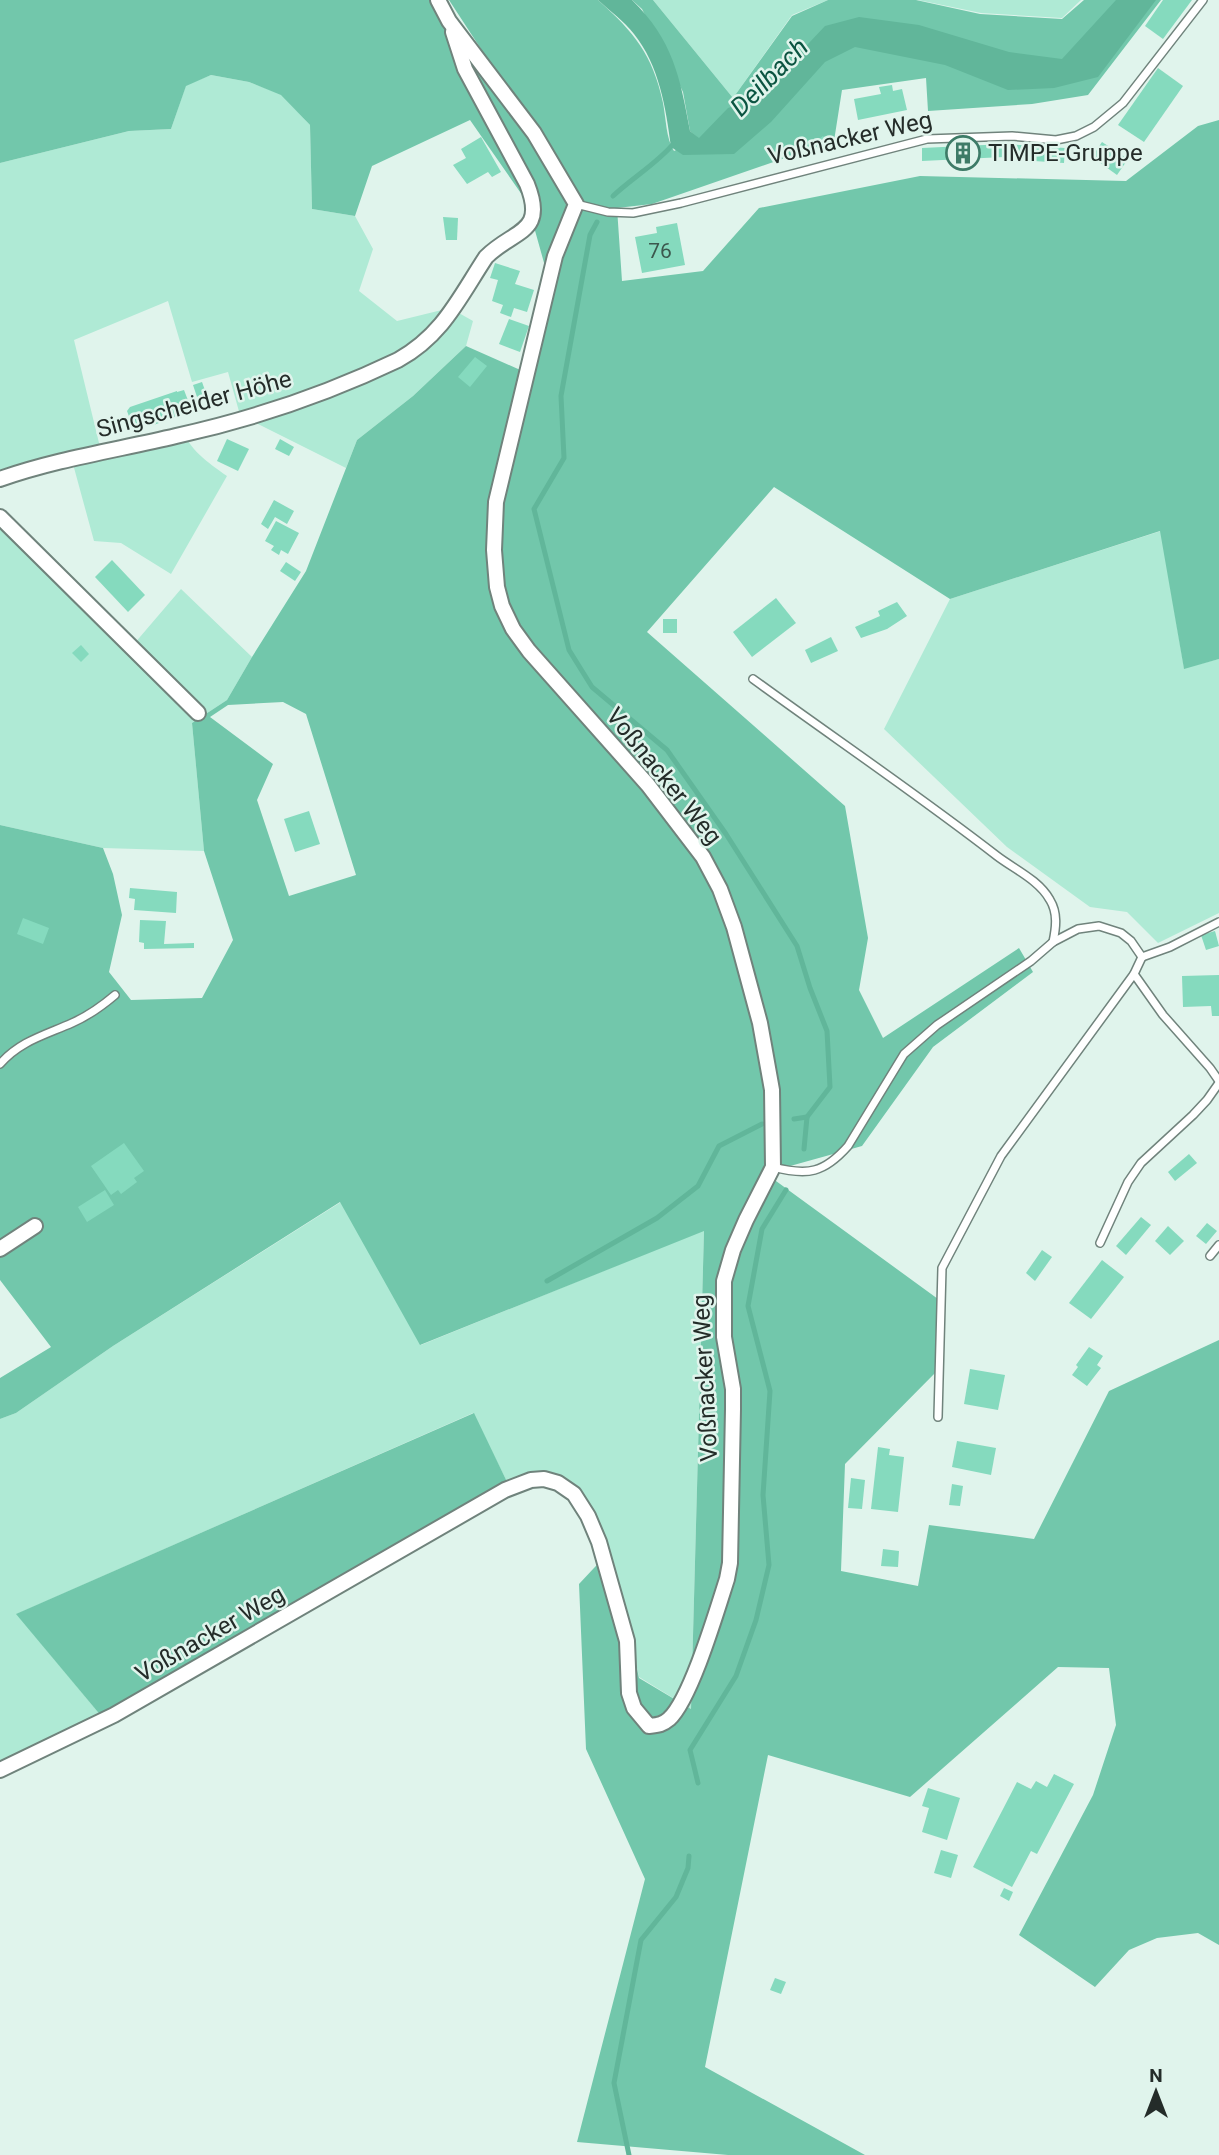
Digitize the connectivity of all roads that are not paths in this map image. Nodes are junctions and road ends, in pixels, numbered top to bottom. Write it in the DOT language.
graph roads {
  1 [pos="438,0"];
  2 [pos="1203,0"];
  3 [pos="449,21"];
  4 [pos="576,204"];
  5 [pos="0,479"];
  6 [pos="0,517"];
  7 [pos="753,679"];
  8 [pos="198,713"];
  9 [pos="1219,922"];
  10 [pos="1053,942"];
  11 [pos="1142,957"];
  12 [pos="1134,974"];
  13 [pos="115,995"];
  14 [pos="0,1064"];
  15 [pos="1219,1082"];
  16 [pos="773,1167"];
  17 [pos="35,1226"];
  18 [pos="1100,1243"];
  19 [pos="1219,1245"];
  20 [pos="0,1249"];
  21 [pos="1210,1256"];
  22 [pos="938,1417"];
  23 [pos="0,1770"];
  1 -- 3 [label="street"];
  2 -- 4 [label="lane, Voßnacker Weg"];
  3 -- 4 [label="street"];
  3 -- 5 [label="street, Singscheider Höhe"];
  4 -- 16 [label="street, Voßnacker Weg"];
  6 -- 8 [label="street"];
  7 -- 10 [label="lane"];
  9 -- 11 [label="lane"];
  10 -- 11 [label="lane"];
  10 -- 16 [label="lane"];
  11 -- 12 [label="lane"];
  12 -- 15 [label="lane"];
  12 -- 22 [label="lane"];
  13 -- 14 [label="lane"];
  15 -- 18 [label="lane"];
  16 -- 23 [label="street, Voßnacker Weg"];
  17 -- 20 [label="street"];
  19 -- 21 [label="lane"];
}
